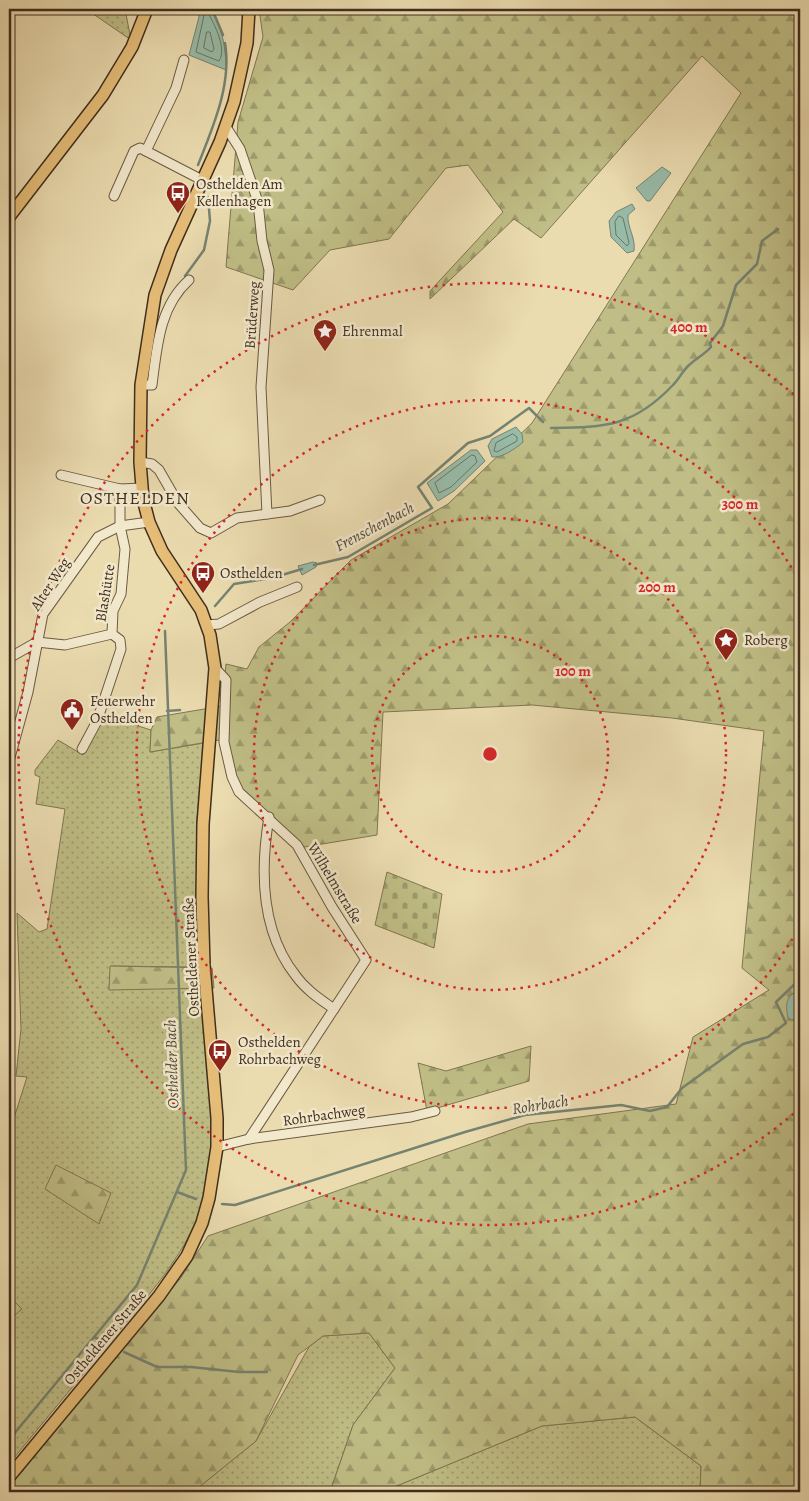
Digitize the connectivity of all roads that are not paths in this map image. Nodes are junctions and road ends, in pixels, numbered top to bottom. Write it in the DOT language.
graph roads {
  1 [pos="147,9"];
  2 [pos="249,9"];
  3 [pos="184,60"];
  4 [pos="226,127"];
  5 [pos="146,151"];
  6 [pos="202,180"];
  7 [pos="114,196"];
  8 [pos="9,216"];
  9 [pos="189,280"];
  10 [pos="141,385"];
  11 [pos="140,462"];
  12 [pos="61,475"];
  13 [pos="142,488"];
  14 [pos="120,489"];
  15 [pos="320,500"];
  16 [pos="266,514"];
  17 [pos="148,522"];
  18 [pos="120,526"];
  19 [pos="297,587"];
  20 [pos="207,625"];
  21 [pos="112,634"];
  22 [pos="37,642"];
  23 [pos="9,658"];
  24 [pos="215,668"];
  25 [pos="82,749"];
  26 [pos="9,761"];
  27 [pos="268,817"];
  28 [pos="334,1009"];
  29 [pos="435,1111"];
  30 [pos="249,1139"];
  31 [pos="217,1148"];
  32 [pos="9,1477"];
  1 -- 8 [label="main road"];
  2 -- 4 [label="main road, Ostheldener Straße"];
  3 -- 5 [label="street"];
  4 -- 6 [label="main road, Ostheldener Straße"];
  4 -- 16 [label="street, Brüderweg"];
  5 -- 6 [label="street"];
  5 -- 7 [label="street"];
  6 -- 10 [label="main road, Ostheldener Straße"];
  9 -- 10 [label="street"];
  10 -- 11 [label="main road, Ostheldener Straße"];
  11 -- 13 [label="main road, Ostheldener Straße"];
  11 -- 16 [label="street"];
  12 -- 14 [label="street"];
  13 -- 14 [label="street"];
  13 -- 17 [label="main road, Ostheldener Straße"];
  14 -- 18 [label="street, Blashütte"];
  15 -- 16 [label="street"];
  17 -- 18 [label="street, Alter Weg"];
  17 -- 20 [label="main road, Ostheldener Straße"];
  18 -- 21 [label="street, Blashütte"];
  18 -- 22 [label="street, Alter Weg"];
  19 -- 20 [label="street"];
  20 -- 24 [label="main road, Ostheldener Straße"];
  21 -- 22 [label="street, Blashütte"];
  21 -- 25 [label="street, Blashütte"];
  22 -- 23 [label="street"];
  22 -- 26 [label="street, Alter Weg"];
  24 -- 27 [label="street, Wilhelmstraße"];
  24 -- 31 [label="main road, Ostheldener Straße"];
  27 -- 28 [label="street"];
  27 -- 28 [label="street, Wilhelmstraße"];
  28 -- 30 [label="street"];
  29 -- 30 [label="street, Rohrbachweg"];
  30 -- 31 [label="street, Rohrbachweg"];
  31 -- 32 [label="main road, Ostheldener Straße"];
}
